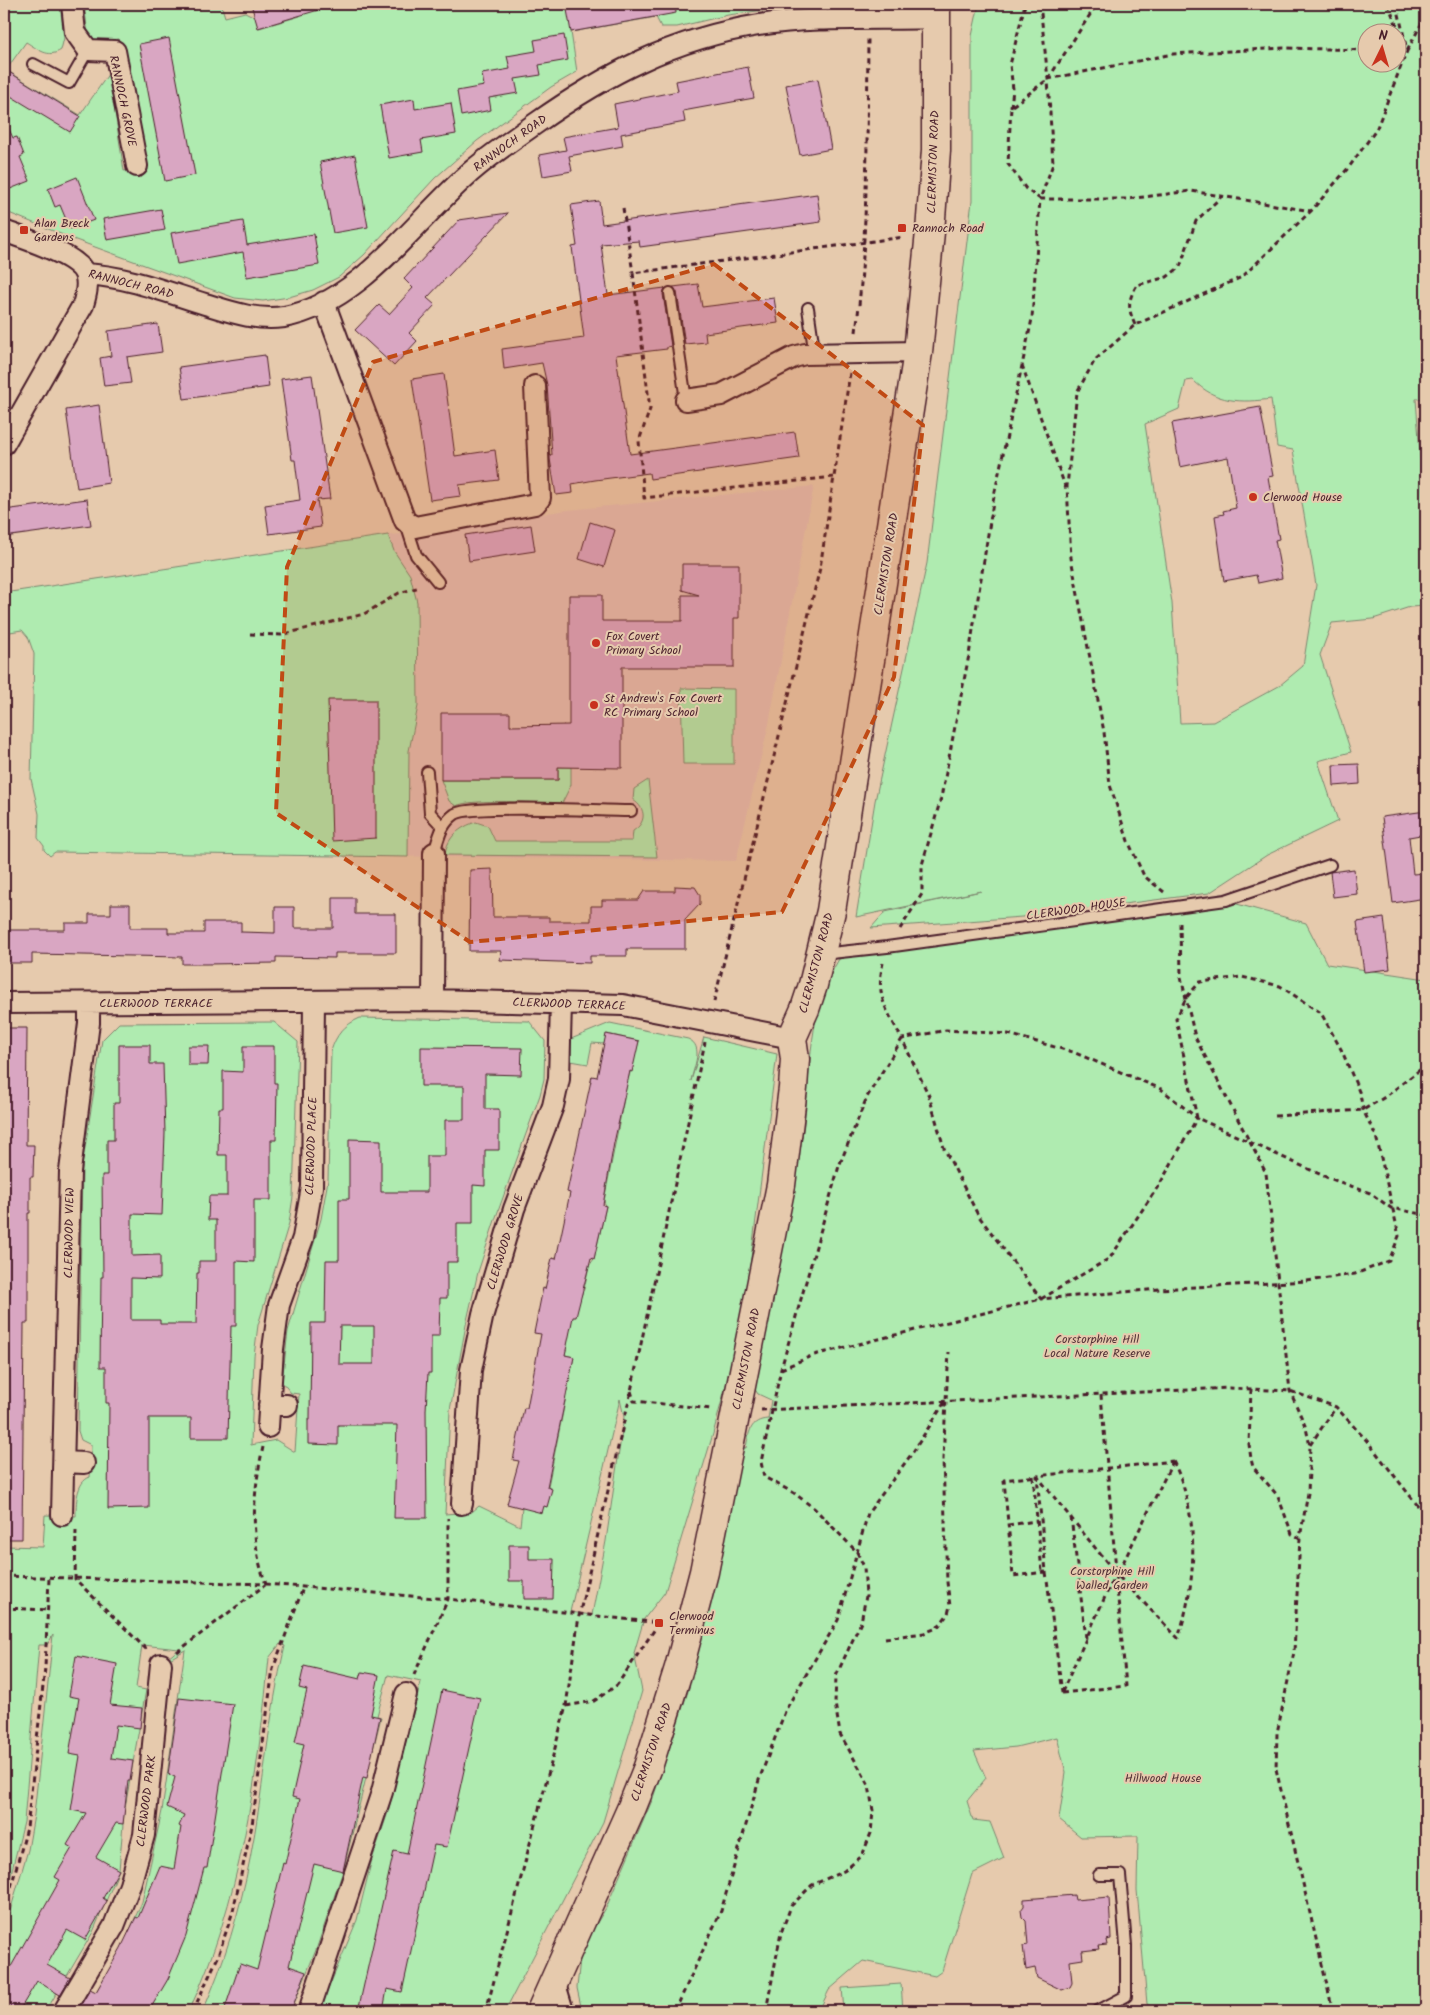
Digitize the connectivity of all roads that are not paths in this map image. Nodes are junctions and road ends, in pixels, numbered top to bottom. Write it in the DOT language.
graph roads {
  1 [pos="72,4"];
  2 [pos="936,11"];
  3 [pos="88,50"];
  4 [pos="33,64"];
  5 [pos="137,166"];
  6 [pos="4,231"];
  7 [pos="85,274"];
  8 [pos="670,293"];
  9 [pos="324,302"];
  10 [pos="808,308"];
  11 [pos="918,352"];
  12 [pos="815,356"];
  13 [pos="535,386"];
  14 [pos="686,400"];
  15 [pos="4,444"];
  16 [pos="405,520"];
  17 [pos="438,582"];
  18 [pos="427,772"];
  19 [pos="631,811"];
  20 [pos="442,826"];
  21 [pos="434,853"];
  22 [pos="1330,865"];
  23 [pos="821,954"];
  24 [pos="433,1000"];
  25 [pos="314,1002"];
  26 [pos="4,1003"];
  27 [pos="561,1003"];
  28 [pos="89,1004"];
  29 [pos="792,1038"];
  30 [pos="268,1427"];
  31 [pos="64,1462"];
  32 [pos="84,1463"];
  33 [pos="467,1491"];
  34 [pos="62,1515"];
  35 [pos="161,1664"];
  36 [pos="406,1694"];
  37 [pos="1099,1875"];
  38 [pos="554,1981"];
  39 [pos="64,2011"];
  40 [pos="309,2011"];
  41 [pos="541,2011"];
  42 [pos="563,2011"];
  43 [pos="1098,2011"];
  1 -- 3 [label="street"];
  2 -- 9 [label="street, RANNOCH ROAD"];
  2 -- 11 [label="street, CLERMISTON ROAD"];
  3 -- 4 [label="lane"];
  3 -- 5 [label="street, RANNOCH GROVE"];
  6 -- 7 [label="street, RANNOCH ROAD"];
  7 -- 9 [label="street, RANNOCH ROAD"];
  7 -- 15 [label="street"];
  8 -- 14 [label="lane"];
  9 -- 16 [label="street"];
  10 -- 12 [label="lane"];
  11 -- 12 [label="street"];
  11 -- 23 [label="street, CLERMISTON ROAD"];
  12 -- 14 [label="street"];
  13 -- 16 [label="street"];
  16 -- 17 [label="lane"];
  18 -- 20 [label="lane"];
  19 -- 20 [label="lane"];
  20 -- 21 [label="lane"];
  21 -- 24 [label="street"];
  22 -- 23 [label="lane, CLERWOOD HOUSE"];
  23 -- 29 [label="street, CLERMISTON ROAD"];
  24 -- 25 [label="street, CLERWOOD TERRACE"];
  24 -- 27 [label="street, CLERWOOD TERRACE"];
  25 -- 28 [label="street, CLERWOOD TERRACE"];
  25 -- 30 [label="street, CLERWOOD PLACE"];
  26 -- 28 [label="street, CLERWOOD TERRACE"];
  27 -- 29 [label="street, CLERWOOD TERRACE"];
  27 -- 33 [label="street, CLERWOOD GROVE"];
  28 -- 31 [label="street, CLERWOOD VIEW"];
  29 -- 38 [label="street, CLERMISTON ROAD"];
  31 -- 32 [label="street"];
  31 -- 34 [label="street, CLERWOOD VIEW"];
  35 -- 39 [label="street, CLERWOOD PARK"];
  36 -- 40 [label="street"];
  37 -- 43 [label="lane"];
  38 -- 41 [label="street, CLERMISTON ROAD"];
  38 -- 42 [label="street"];
}
